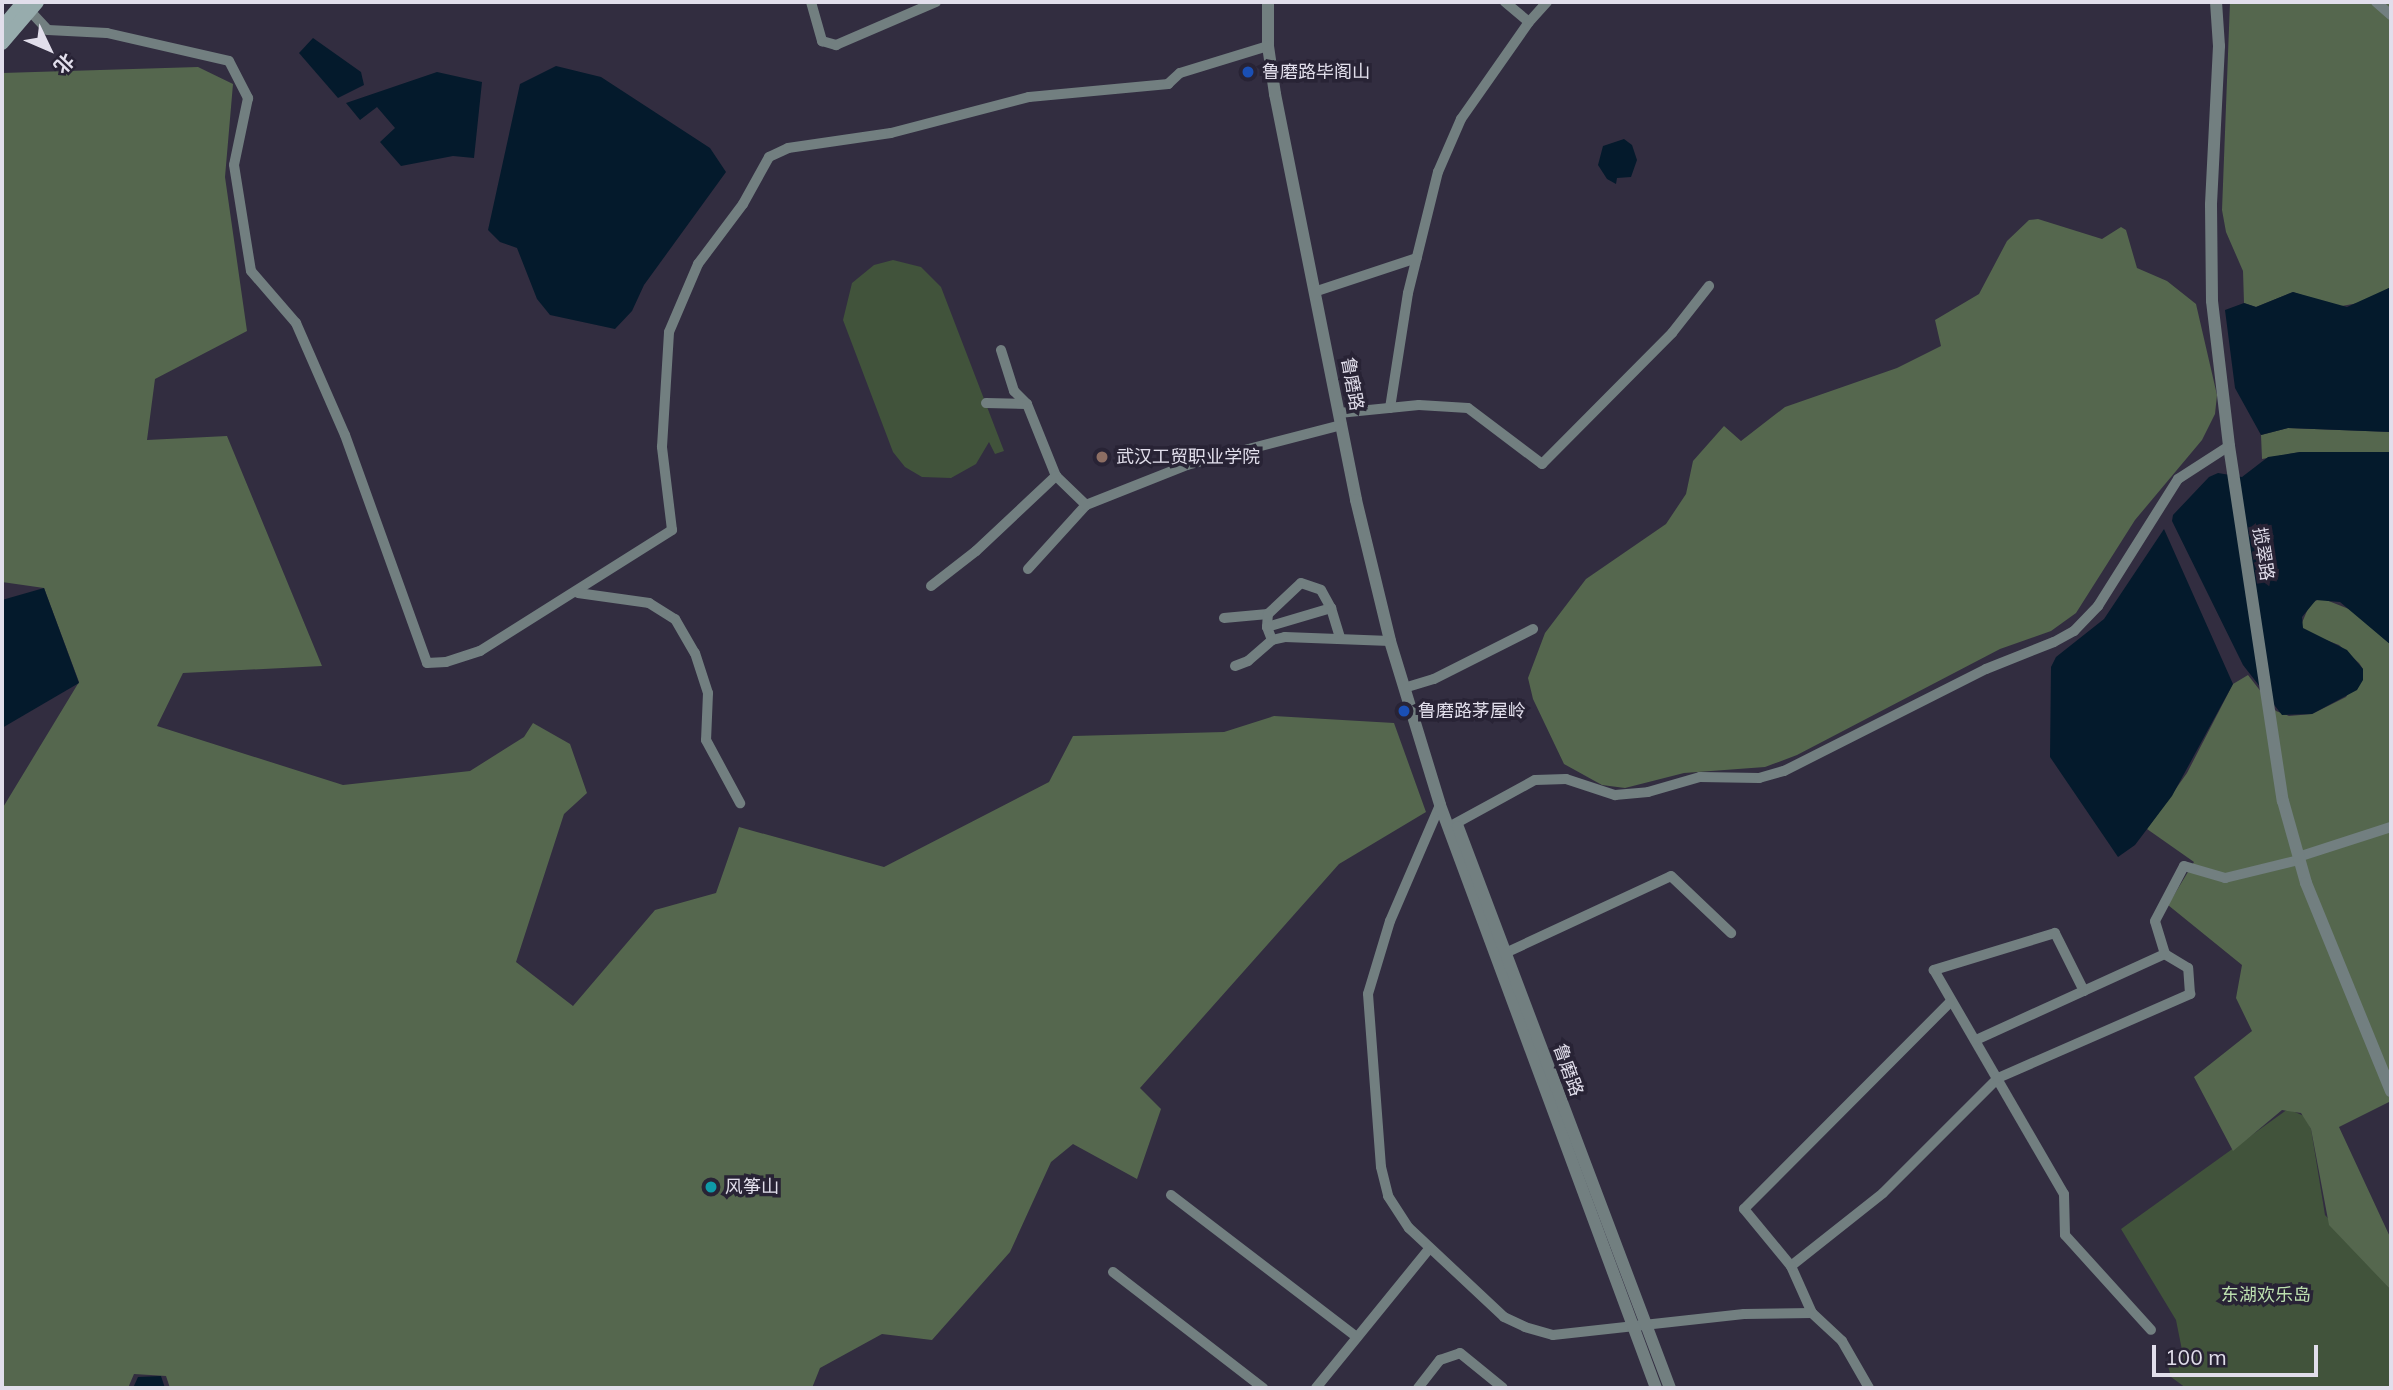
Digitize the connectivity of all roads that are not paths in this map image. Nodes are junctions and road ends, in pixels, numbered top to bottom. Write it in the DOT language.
graph roads {
  1 [pos="811,2"];
  2 [pos="936,2"];
  3 [pos="1268,2"];
  4 [pos="1505,2"];
  5 [pos="1547,2"];
  6 [pos="2216,2"];
  7 [pos="2376,2"];
  8 [pos="30,5"];
  9 [pos="2391,15"];
  10 [pos="1529,22"];
  11 [pos="2,28"];
  12 [pos="2,44"];
  13 [pos="1268,46"];
  14 [pos="1417,258"];
  15 [pos="1709,286"];
  16 [pos="1317,291"];
  17 [pos="1001,350"];
  18 [pos="986,403"];
  19 [pos="1027,404"];
  20 [pos="1390,408"];
  21 [pos="1340,419"];
  22 [pos="2229,446"];
  23 [pos="1056,476"];
  24 [pos="1086,505"];
  25 [pos="1028,569"];
  26 [pos="931,586"];
  27 [pos="578,593"];
  28 [pos="1331,608"];
  29 [pos="1268,614"];
  30 [pos="1224,618"];
  31 [pos="1267,627"];
  32 [pos="1534,629"];
  33 [pos="1340,637"];
  34 [pos="1272,640"];
  35 [pos="1390,640"];
  36 [pos="1234,666"];
  37 [pos="1404,688"];
  38 [pos="1429,767"];
  39 [pos="740,803"];
  40 [pos="1440,805"];
  41 [pos="1452,825"];
  42 [pos="2391,827"];
  43 [pos="2298,858"];
  44 [pos="1731,933"];
  45 [pos="2165,954"];
  46 [pos="1501,956"];
  47 [pos="2084,990"];
  48 [pos="1950,1003"];
  49 [pos="1976,1040"];
  50 [pos="1998,1078"];
  51 [pos="2391,1091"];
  52 [pos="1171,1195"];
  53 [pos="1428,1250"];
  54 [pos="1791,1266"];
  55 [pos="1113,1272"];
  56 [pos="1812,1313"];
  57 [pos="1638,1323"];
  58 [pos="2151,1330"];
  59 [pos="1357,1337"];
  60 [pos="1263,1388"];
  61 [pos="1316,1388"];
  62 [pos="1418,1388"];
  63 [pos="1503,1388"];
  64 [pos="1656,1388"];
  65 [pos="1670,1388"];
  66 [pos="1869,1388"];
  1 -- 2 [label="street"];
  3 -- 13 [label="street, 鲁磨路"];
  4 -- 10 [label="street"];
  5 -- 10 [label="street"];
  6 -- 22 [label="street, 揽翠路"];
  7 -- 9 [label="street"];
  8 -- 11 [label="main road"];
  8 -- 12 [label="main road"];
  8 -- 27 [label="street"];
  10 -- 14 [label="street"];
  13 -- 16 [label="street, 鲁磨路"];
  13 -- 27 [label="street"];
  14 -- 16 [label="street"];
  14 -- 20 [label="street"];
  15 -- 20 [label="street"];
  16 -- 21 [label="street, 鲁磨路"];
  17 -- 19 [label="street"];
  18 -- 19 [label="street"];
  19 -- 23 [label="street"];
  20 -- 21 [label="street"];
  21 -- 24 [label="street"];
  21 -- 35 [label="street, 鲁磨路"];
  22 -- 41 [label="street"];
  22 -- 43 [label="street, 揽翠路"];
  23 -- 24 [label="street"];
  23 -- 26 [label="street"];
  24 -- 25 [label="street"];
  27 -- 39 [label="street"];
  28 -- 29 [label="street"];
  28 -- 31 [label="street"];
  28 -- 33 [label="street"];
  29 -- 30 [label="street"];
  29 -- 31 [label="street"];
  31 -- 34 [label="street"];
  32 -- 37 [label="street"];
  33 -- 34 [label="street"];
  33 -- 35 [label="street"];
  34 -- 36 [label="street"];
  35 -- 37 [label="street, 鲁磨路"];
  37 -- 38 [label="street, 鲁磨路"];
  38 -- 40 [label="street, 鲁磨路"];
  38 -- 41 [label="street, 鲁磨路"];
  40 -- 41 [label="street, 鲁磨路"];
  40 -- 53 [label="street"];
  41 -- 46 [label="street, 鲁磨路"];
  42 -- 43 [label="street"];
  43 -- 45 [label="street"];
  43 -- 51 [label="street, 揽翠路"];
  44 -- 46 [label="street"];
  45 -- 47 [label="street"];
  45 -- 50 [label="street"];
  46 -- 57 [label="street, 鲁磨路"];
  47 -- 48 [label="street"];
  47 -- 49 [label="street"];
  48 -- 49 [label="street"];
  48 -- 54 [label="street"];
  49 -- 50 [label="street"];
  50 -- 54 [label="street"];
  50 -- 58 [label="street"];
  52 -- 59 [label="street"];
  53 -- 57 [label="street"];
  53 -- 59 [label="street"];
  54 -- 56 [label="street"];
  55 -- 60 [label="street"];
  56 -- 57 [label="street"];
  56 -- 66 [label="street"];
  57 -- 64 [label="street, 鲁磨路"];
  57 -- 65 [label="street, 鲁磨路"];
  59 -- 61 [label="street"];
  62 -- 63 [label="street"];
}
